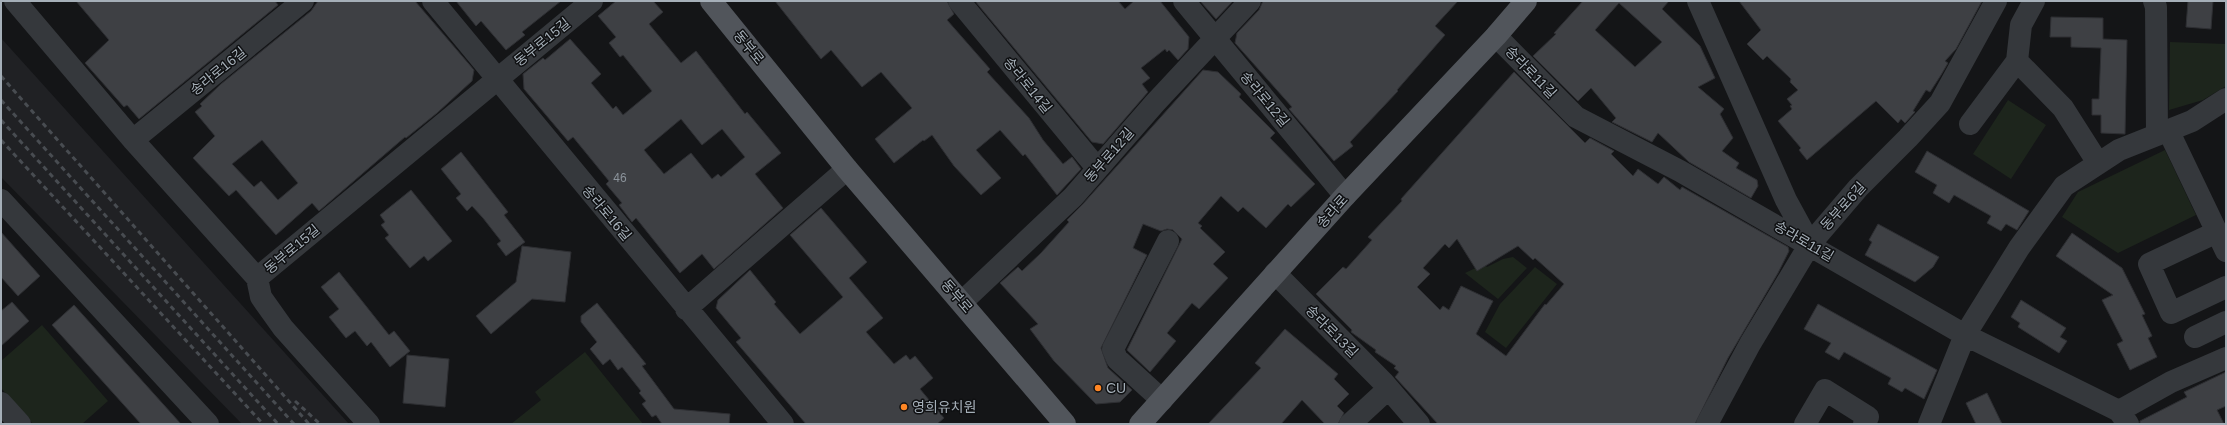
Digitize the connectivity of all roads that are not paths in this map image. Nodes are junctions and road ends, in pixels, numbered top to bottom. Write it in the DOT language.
graph roads {
  1 [pos="16,1"];
  2 [pos="303,1"];
  3 [pos="433,1"];
  4 [pos="592,1"];
  5 [pos="711,1"];
  6 [pos="959,1"];
  7 [pos="1184,1"];
  8 [pos="1250,1"];
  9 [pos="1526,1"];
  10 [pos="1698,1"];
  11 [pos="1996,1"];
  12 [pos="2034,1"];
  13 [pos="2154,1"];
  14 [pos="1496,36"];
  15 [pos="1216,39"];
  16 [pos="2017,61"];
  17 [pos="497,80"];
  18 [pos="2226,99"];
  19 [pos="1970,124"];
  20 [pos="2163,132"];
  21 [pos="133,140"];
  22 [pos="2098,163"];
  23 [pos="1097,168"];
  24 [pos="847,169"];
  25 [pos="1345,196"];
  26 [pos="1,200"];
  27 [pos="1168,241"];
  28 [pos="2222,242"];
  29 [pos="1810,244"];
  30 [pos="1275,273"];
  31 [pos="257,278"];
  32 [pos="2226,287"];
  33 [pos="962,302"];
  34 [pos="686,308"];
  35 [pos="2226,322"];
  36 [pos="1965,335"];
  37 [pos="2195,337"];
  38 [pos="2226,358"];
  39 [pos="1388,389"];
  40 [pos="1162,400"];
  41 [pos="1,403"];
  42 [pos="2120,420"];
  43 [pos="20,424"];
  44 [pos="208,424"];
  45 [pos="369,424"];
  46 [pos="783,424"];
  47 [pos="1065,424"];
  48 [pos="1140,424"];
  49 [pos="1350,424"];
  50 [pos="1419,424"];
  51 [pos="1707,424"];
  52 [pos="1805,424"];
  53 [pos="1864,424"];
  54 [pos="1928,424"];
  1 -- 21 [label="street, 동부로15길"];
  2 -- 21 [label="street, 송라로16길"];
  3 -- 17 [label="street, 송라로16길"];
  4 -- 17 [label="street, 동부로15길"];
  5 -- 24 [label="main road, 동부로"];
  6 -- 23 [label="street, 송라로14길"];
  7 -- 15 [label="street, 송라로12길"];
  8 -- 15 [label="street, 동부로12길"];
  9 -- 14 [label="main road, 송라로"];
  10 -- 29 [label="street"];
  11 -- 29 [label="street, 동부로6길"];
  12 -- 16 [label="street"];
  13 -- 20 [label="street"];
  14 -- 25 [label="main road, 송라로"];
  14 -- 29 [label="street, 송라로11길"];
  15 -- 23 [label="street, 동부로12길"];
  15 -- 25 [label="street, 송라로12길"];
  16 -- 19 [label="street"];
  16 -- 22 [label="street"];
  17 -- 31 [label="street, 동부로15길"];
  17 -- 34 [label="street, 송라로16길"];
  18 -- 20 [label="street"];
  20 -- 22 [label="street"];
  20 -- 28 [label="street"];
  21 -- 31 [label="street, 동부로15길"];
  22 -- 36 [label="street"];
  23 -- 33 [label="street, 동부로12길"];
  24 -- 33 [label="main road, 동부로"];
  24 -- 34 [label="street"];
  25 -- 30 [label="main road, 송라로"];
  26 -- 44 [label="street"];
  27 -- 40 [label="street"];
  28 -- 32 [label="street"];
  29 -- 36 [label="street, 송라로11길"];
  29 -- 51 [label="street, 동부로6길"];
  30 -- 39 [label="street, 송라로13길"];
  30 -- 40 [label="main road, 송라로"];
  31 -- 45 [label="street"];
  33 -- 47 [label="main road, 동부로"];
  34 -- 46 [label="street, 송라로16길"];
  35 -- 37 [label="street"];
  36 -- 42 [label="street, 송라로11길"];
  36 -- 54 [label="street"];
  38 -- 42 [label="street"];
  39 -- 49 [label="street"];
  39 -- 50 [label="street, 송라로13길"];
  40 -- 48 [label="main road, 송라로"];
  41 -- 43 [label="street"];
  52 -- 53 [label="street"];
}
